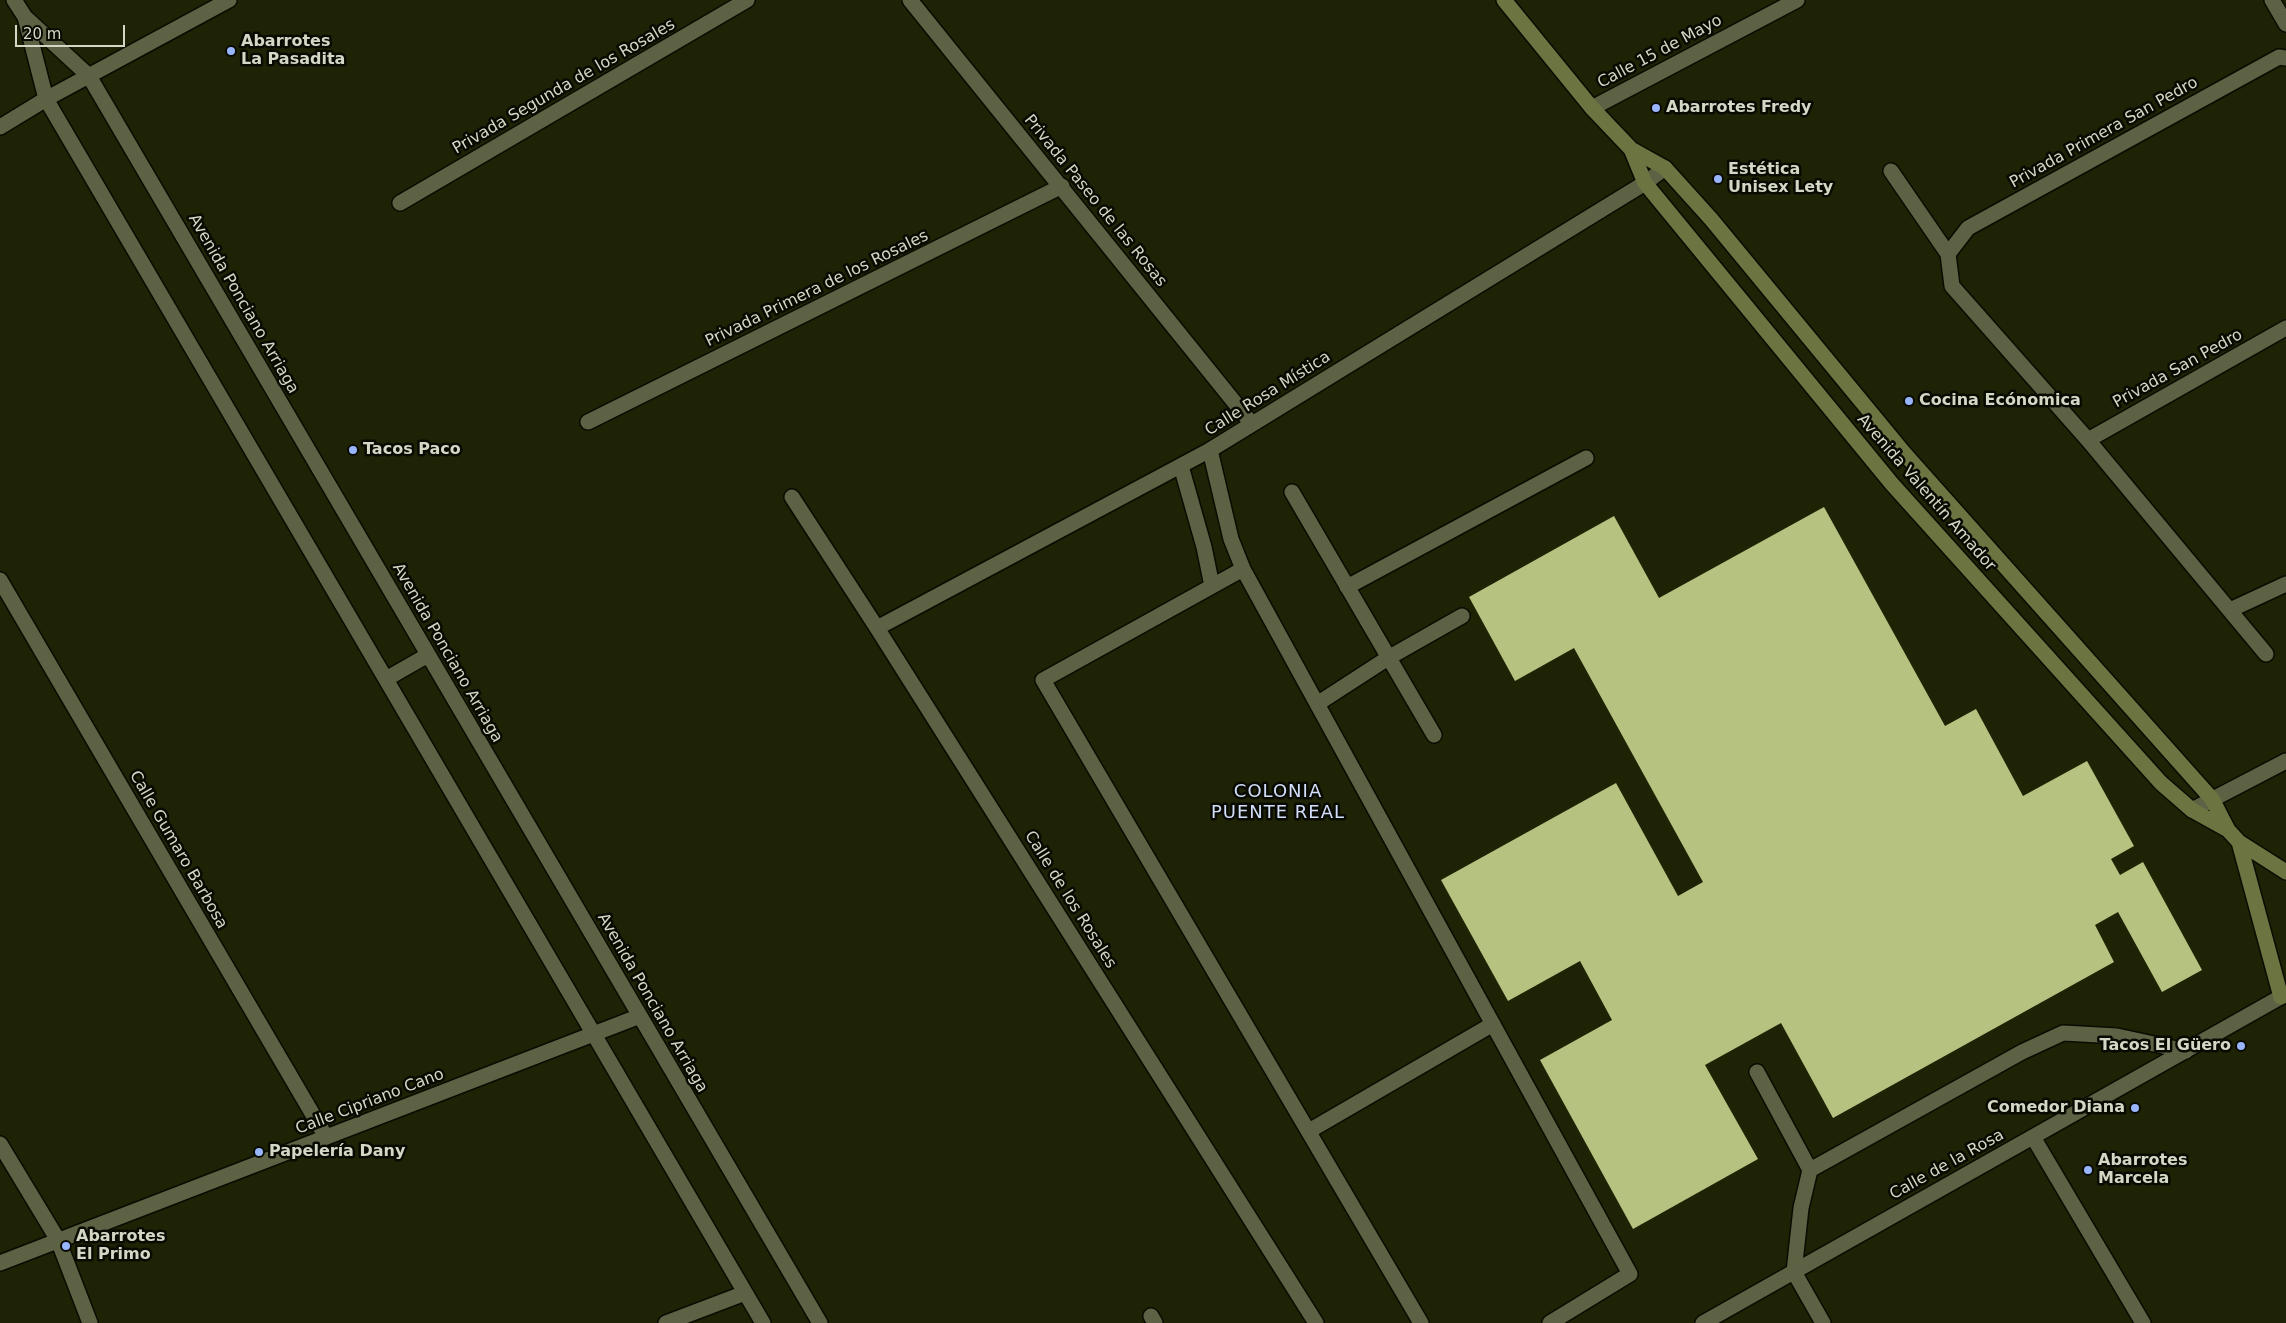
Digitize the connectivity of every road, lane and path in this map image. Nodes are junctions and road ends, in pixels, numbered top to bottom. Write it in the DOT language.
graph roads {
  1 [pos="14,0"];
  2 [pos="747,0"];
  3 [pos="910,0"];
  4 [pos="1504,0"];
  5 [pos="1797,0"];
  6 [pos="2272,0"];
  7 [pos="226,1"];
  8 [pos="26,17"];
  9 [pos="2286,24"];
  10 [pos="2286,58"];
  11 [pos="89,76"];
  12 [pos="46,99"];
  13 [pos="1592,108"];
  14 [pos="0,126"];
  15 [pos="1631,149"];
  16 [pos="1665,168"];
  17 [pos="1891,171"];
  18 [pos="1645,183"];
  19 [pos="1062,186"];
  20 [pos="400,203"];
  21 [pos="1948,254"];
  22 [pos="2286,328"];
  23 [pos="588,422"];
  24 [pos="1252,424"];
  25 [pos="2088,440"];
  26 [pos="1210,450"];
  27 [pos="1586,458"];
  28 [pos="1181,466"];
  29 [pos="1292,492"];
  30 [pos="792,497"];
  31 [pos="1243,569"];
  32 [pos="0,580"];
  33 [pos="2286,584"];
  34 [pos="1212,586"];
  35 [pos="1347,587"];
  36 [pos="2230,610"];
  37 [pos="1462,616"];
  38 [pos="877,628"];
  39 [pos="2266,654"];
  40 [pos="428,655"];
  41 [pos="1388,658"];
  42 [pos="386,679"];
  43 [pos="1317,704"];
  44 [pos="1434,734"];
  45 [pos="2286,761"];
  46 [pos="2212,799"];
  47 [pos="2192,810"];
  48 [pos="2228,830"];
  49 [pos="2239,842"];
  50 [pos="2286,872"];
  51 [pos="2284,999"];
  52 [pos="640,1016"];
  53 [pos="1493,1024"];
  54 [pos="594,1034"];
  55 [pos="2186,1051"];
  56 [pos="1757,1072"];
  57 [pos="1309,1131"];
  58 [pos="326,1137"];
  59 [pos="2033,1137"];
  60 [pos="0,1144"];
  61 [pos="1810,1170"];
  62 [pos="58,1240"];
  63 [pos="0,1263"];
  64 [pos="1794,1272"];
  65 [pos="745,1293"];
  66 [pos="90,1323"];
  67 [pos="666,1323"];
  68 [pos="762,1323"];
  69 [pos="820,1323"];
  70 [pos="1316,1323"];
  71 [pos="1422,1323"];
  72 [pos="1550,1323"];
  73 [pos="1703,1323"];
  74 [pos="1823,1323"];
  75 [pos="2143,1323"];
  1 -- 8 [label="street, Avenida Ponciano Arriaga"];
  2 -- 20 [label="street, Privada Segunda de los Rosales"];
  3 -- 19 [label="street, Privada Paseo de las Rosas"];
  4 -- 13 [label="main road, Avenida Valentín Amador"];
  5 -- 13 [label="street, Calle 15 de Mayo"];
  6 -- 9 [label="street"];
  7 -- 11 [label="street"];
  8 -- 11 [label="street, Avenida Ponciano Arriaga"];
  8 -- 12 [label="street, Avenida Ponciano Arriaga"];
  10 -- 21 [label="street, Privada Primera San Pedro"];
  11 -- 12 [label="street"];
  11 -- 40 [label="street, Avenida Ponciano Arriaga"];
  12 -- 14 [label="street"];
  12 -- 42 [label="street, Avenida Ponciano Arriaga"];
  13 -- 15 [label="main road, Avenida Valentín Amador"];
  15 -- 16 [label="main road, Avenida Valentín Amador"];
  15 -- 18 [label="main road, Avenida Valentín Amador"];
  16 -- 18 [label="street, Calle Rosa Mística"];
  16 -- 46 [label="main road, Avenida Valentín Amador"];
  17 -- 21 [label="street"];
  18 -- 24 [label="street, Calle Rosa Mística"];
  18 -- 47 [label="main road, Avenida Valentín Amador"];
  19 -- 23 [label="street, Privada Primera de los Rosales"];
  19 -- 24 [label="street, Privada Paseo de las Rosas"];
  21 -- 25 [label="street"];
  22 -- 25 [label="street, Privada San Pedro"];
  24 -- 26 [label="street, Calle Rosa Mística"];
  25 -- 36 [label="street"];
  26 -- 28 [label="street, Calle Rosa Mística"];
  26 -- 31 [label="street"];
  27 -- 35 [label="street"];
  28 -- 34 [label="street"];
  28 -- 38 [label="street, Calle Rosa Mística"];
  29 -- 35 [label="street"];
  30 -- 38 [label="street, Calle de los Rosales"];
  31 -- 34 [label="street"];
  31 -- 43 [label="street"];
  32 -- 58 [label="street, Calle Gumaro Barbosa"];
  33 -- 36 [label="street"];
  34 -- 57 [label="street"];
  35 -- 41 [label="street"];
  36 -- 39 [label="street"];
  37 -- 41 [label="street"];
  38 -- 70 [label="street, Calle de los Rosales"];
  40 -- 42 [label="street"];
  40 -- 52 [label="street, Avenida Ponciano Arriaga"];
  41 -- 43 [label="street"];
  41 -- 44 [label="street"];
  42 -- 54 [label="street, Avenida Ponciano Arriaga"];
  43 -- 53 [label="street"];
  45 -- 46 [label="street"];
  46 -- 47 [label="street"];
  46 -- 48 [label="main road, Avenida Valentín Amador"];
  47 -- 48 [label="main road, Avenida Valentín Amador"];
  48 -- 49 [label="main road, Avenida Valentín Amador"];
  49 -- 50 [label="main road, Avenida Valentín Amador"];
  49 -- 51 [label="main road"];
  51 -- 55 [label="street, Calle de la Rosa"];
  52 -- 54 [label="street, Calle Cipriano Cano"];
  52 -- 69 [label="street, Avenida Ponciano Arriaga"];
  53 -- 57 [label="street"];
  53 -- 72 [label="street"];
  54 -- 58 [label="street, Calle Cipriano Cano"];
  54 -- 65 [label="street, Avenida Ponciano Arriaga"];
  55 -- 59 [label="street, Calle de la Rosa"];
  55 -- 61 [label="street"];
  56 -- 61 [label="street"];
  57 -- 71 [label="street"];
  58 -- 62 [label="street, Calle Cipriano Cano"];
  59 -- 64 [label="street, Calle de la Rosa"];
  59 -- 75 [label="street"];
  60 -- 62 [label="street"];
  61 -- 64 [label="street"];
  62 -- 63 [label="street, Calle Cipriano Cano"];
  62 -- 66 [label="street"];
  64 -- 73 [label="street, Calle de la Rosa"];
  64 -- 74 [label="street"];
  65 -- 67 [label="street"];
  65 -- 68 [label="street, Avenida Ponciano Arriaga"];
}
